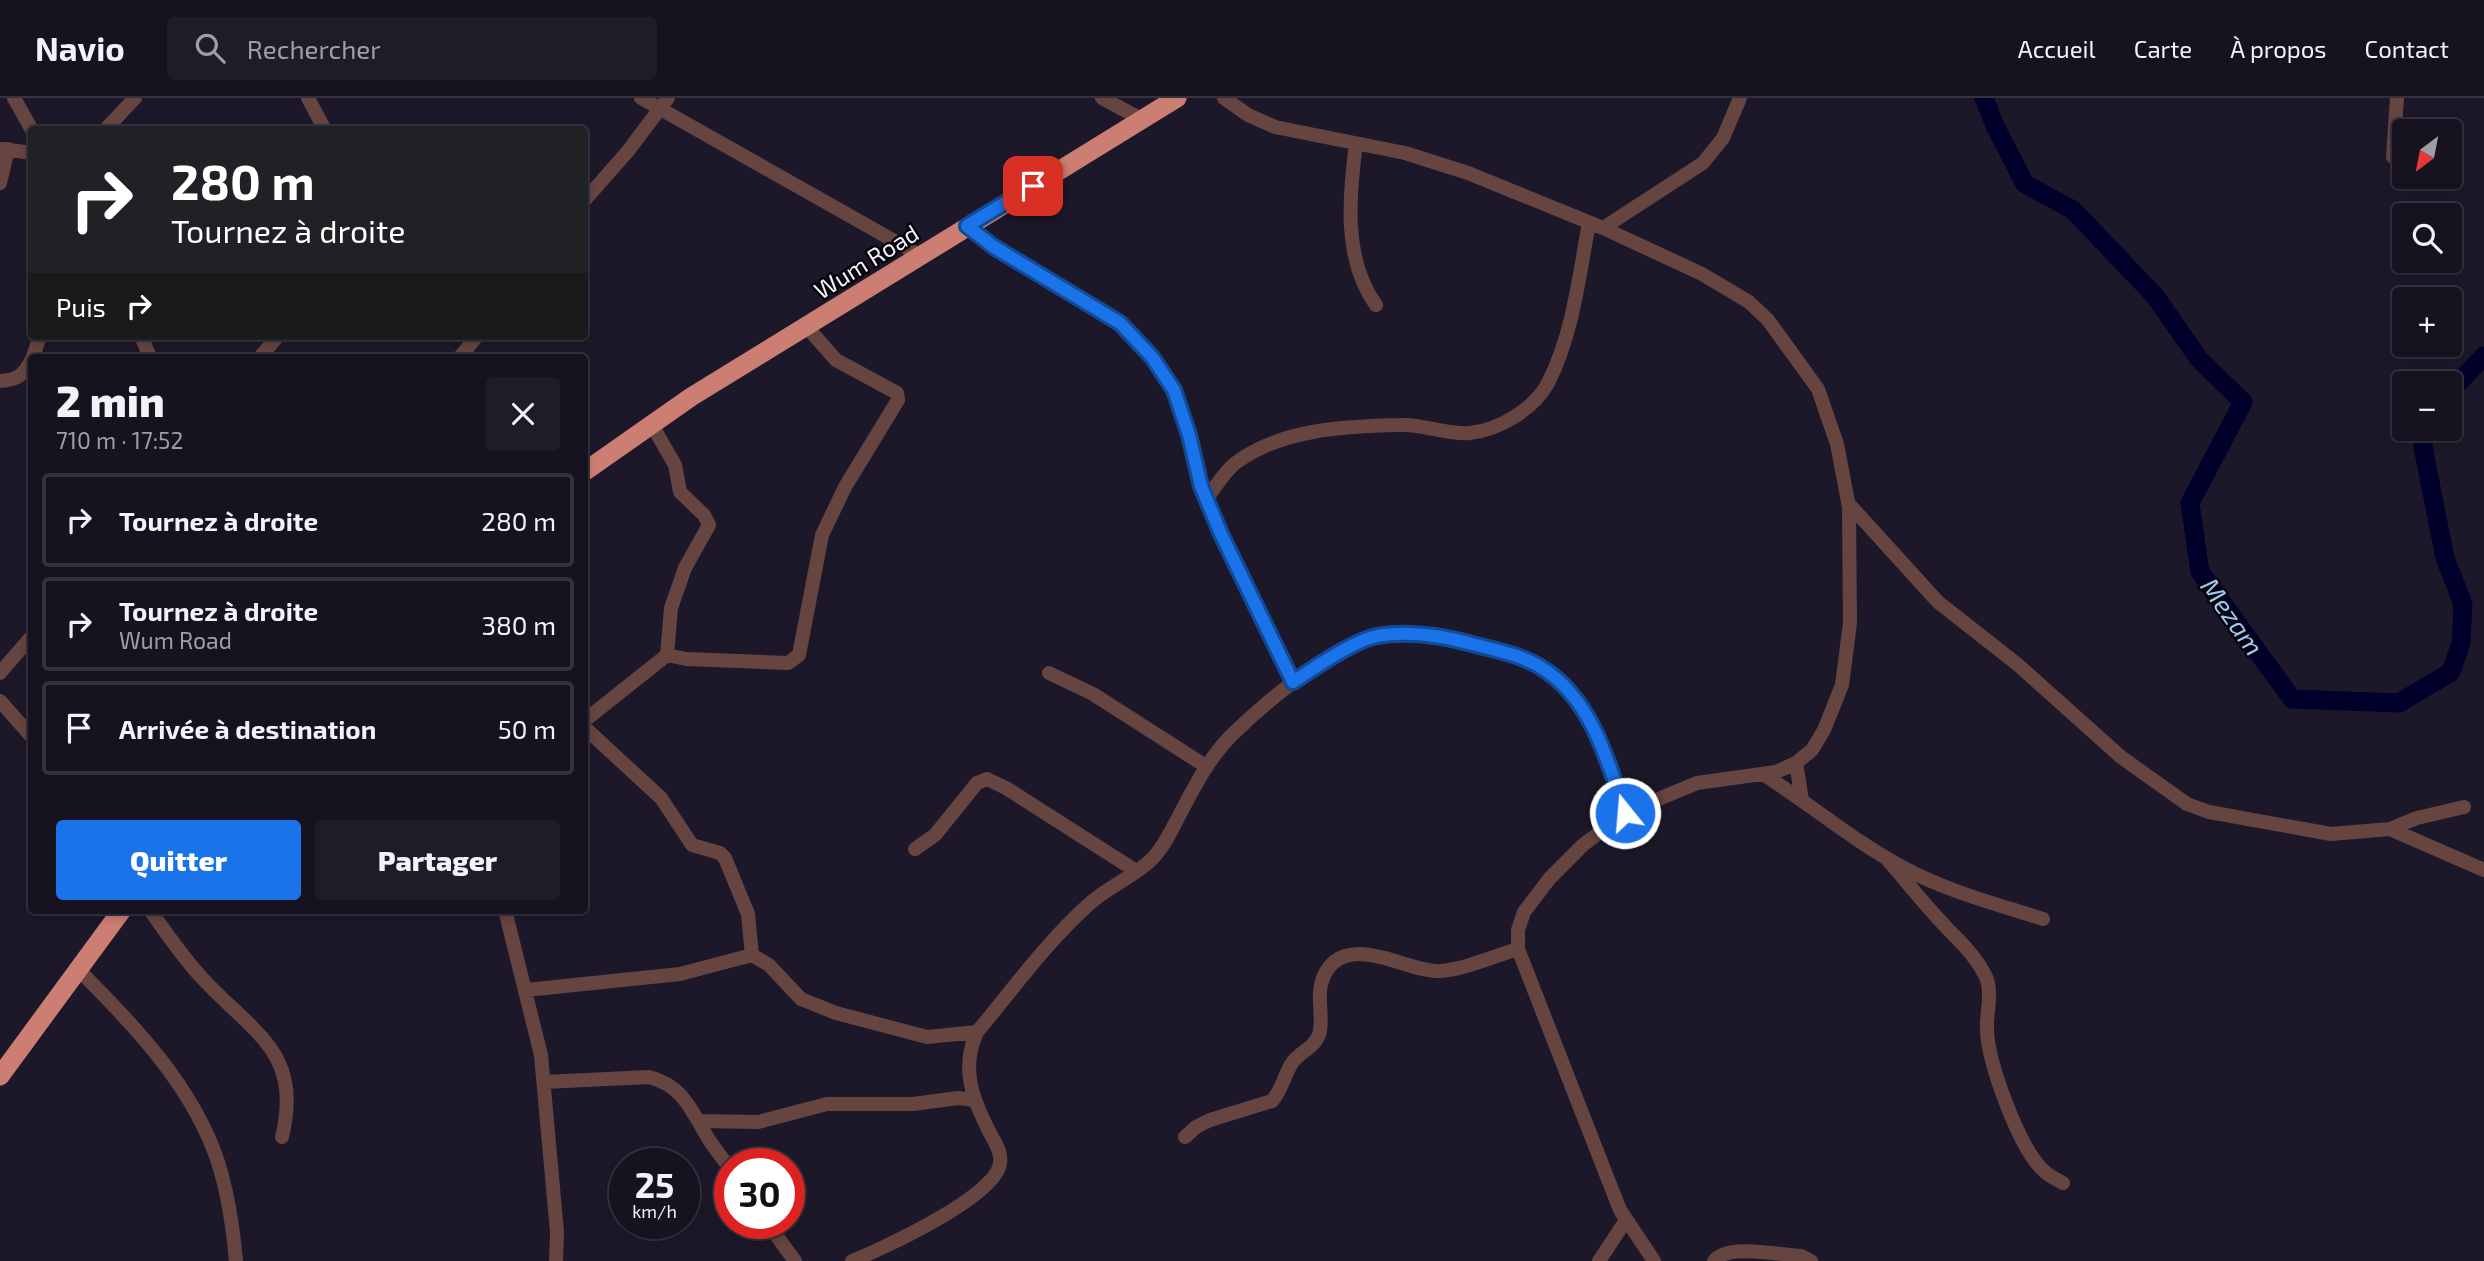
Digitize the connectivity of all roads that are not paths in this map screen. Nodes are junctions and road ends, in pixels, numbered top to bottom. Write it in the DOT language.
graph roads {
  1 [pos="14,98"];
  2 [pos="135,98"];
  3 [pos="309,98"];
  4 [pos="641,98"];
  5 [pos="1102,98"];
  6 [pos="1177,98"];
  7 [pos="1224,98"];
  8 [pos="1740,98"];
  9 [pos="2397,98"];
  10 [pos="664,104"];
  11 [pos="2396,119"];
  12 [pos="1143,120"];
  13 [pos="30,126"];
  14 [pos="109,126"];
  15 [pos="323,126"];
  16 [pos="1356,144"];
  17 [pos="4,149"];
  18 [pos="28,152"];
  19 [pos="0,183"];
  20 [pos="588,196"];
  21 [pos="1589,223"];
  22 [pos="967,226"];
  23 [pos="1603,228"];
  24 [pos="921,256"];
  25 [pos="1376,305"];
  26 [pos="807,326"];
  27 [pos="275,340"];
  28 [pos="474,340"];
  29 [pos="263,354"];
  30 [pos="462,354"];
  31 [pos="28,366"];
  32 [pos="0,381"];
  33 [pos="652,425"];
  34 [pos="588,469"];
  35 [pos="1206,499"];
  36 [pos="1848,503"];
  37 [pos="28,641"];
  38 [pos="667,655"];
  39 [pos="0,673"];
  40 [pos="1049,673"];
  41 [pos="1293,682"];
  42 [pos="0,701"];
  43 [pos="588,718"];
  44 [pos="588,731"];
  45 [pos="28,732"];
  46 [pos="1796,763"];
  47 [pos="1207,767"];
  48 [pos="1763,774"];
  49 [pos="1802,800"];
  50 [pos="2464,807"];
  51 [pos="1625,813"];
  52 [pos="2390,829"];
  53 [pos="915,849"];
  54 [pos="1886,858"];
  55 [pos="2484,870"];
  56 [pos="1136,871"];
  57 [pos="119,914"];
  58 [pos="153,914"];
  59 [pos="507,914"];
  60 [pos="2043,919"];
  61 [pos="1518,949"];
  62 [pos="752,955"];
  63 [pos="78,969"];
  64 [pos="526,990"];
  65 [pos="977,1032"];
  66 [pos="0,1076"];
  67 [pos="544,1082"];
  68 [pos="973,1095"];
  69 [pos="699,1121"];
  70 [pos="282,1137"];
  71 [pos="1185,1137"];
  72 [pos="716,1148"];
  73 [pos="2063,1183"];
  74 [pos="1626,1220"];
  75 [pos="779,1239"];
  76 [pos="236,1261"];
  77 [pos="556,1261"];
  78 [pos="795,1261"];
  79 [pos="852,1261"];
  80 [pos="1599,1261"];
  81 [pos="1654,1261"];
  82 [pos="1714,1261"];
  83 [pos="1811,1261"];
  1 -- 13 [label="street"];
  2 -- 14 [label="street"];
  3 -- 15 [label="street"];
  4 -- 10 [label="street"];
  5 -- 12 [label="street"];
  6 -- 12 [label="highway, Wum Road"];
  7 -- 16 [label="street"];
  8 -- 23 [label="street"];
  9 -- 11 [label="street"];
  10 -- 20 [label="street"];
  10 -- 24 [label="street"];
  12 -- 22 [label="highway, Wum Road"];
  16 -- 21 [label="street"];
  16 -- 25 [label="street"];
  17 -- 18 [label="street"];
  17 -- 19 [label="street"];
  21 -- 23 [label="street"];
  21 -- 35 [label="street"];
  22 -- 24 [label="highway, Wum Road"];
  22 -- 35 [label="street"];
  23 -- 36 [label="street"];
  24 -- 26 [label="highway, Wum Road"];
  26 -- 33 [label="highway, Wum Road"];
  26 -- 38 [label="street"];
  27 -- 29 [label="street"];
  28 -- 30 [label="street"];
  31 -- 32 [label="street"];
  33 -- 34 [label="highway, Wum Road"];
  33 -- 38 [label="street"];
  35 -- 41 [label="street"];
  36 -- 46 [label="street"];
  36 -- 52 [label="street"];
  37 -- 39 [label="street"];
  38 -- 43 [label="street"];
  40 -- 47 [label="street"];
  41 -- 47 [label="street"];
  41 -- 51 [label="street"];
  42 -- 45 [label="street"];
  44 -- 62 [label="street"];
  46 -- 48 [label="street"];
  46 -- 49 [label="street"];
  47 -- 56 [label="street"];
  48 -- 49 [label="street"];
  48 -- 51 [label="street"];
  49 -- 54 [label="street"];
  50 -- 52 [label="street"];
  51 -- 61 [label="street"];
  52 -- 55 [label="street"];
  53 -- 56 [label="street"];
  54 -- 60 [label="street"];
  54 -- 73 [label="street"];
  56 -- 65 [label="street"];
  57 -- 63 [label="highway"];
  58 -- 70 [label="street"];
  59 -- 64 [label="street"];
  61 -- 71 [label="street"];
  61 -- 74 [label="street"];
  62 -- 64 [label="street"];
  62 -- 65 [label="street"];
  63 -- 66 [label="highway"];
  63 -- 76 [label="street"];
  64 -- 67 [label="street"];
  65 -- 68 [label="street"];
  67 -- 69 [label="street"];
  67 -- 77 [label="street"];
  68 -- 69 [label="street"];
  68 -- 79 [label="street"];
  69 -- 72 [label="street"];
  74 -- 80 [label="street"];
  74 -- 81 [label="street"];
  75 -- 78 [label="street"];
  82 -- 83 [label="street"];
}
